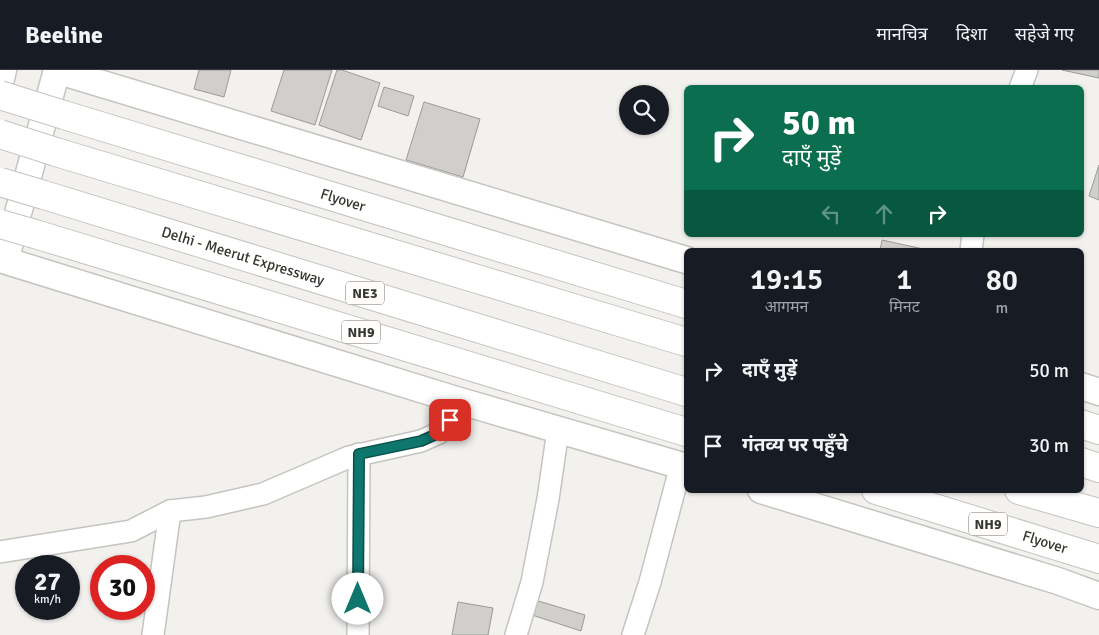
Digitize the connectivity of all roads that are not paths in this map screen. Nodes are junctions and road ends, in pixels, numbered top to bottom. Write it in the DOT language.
graph roads {
  1 [pos="3,70"];
  2 [pos="56,70"];
  3 [pos="1027,70"];
  4 [pos="0,83"];
  5 [pos="1021,85"];
  6 [pos="0,94"];
  7 [pos="0,134"];
  8 [pos="0,182"];
  9 [pos="0,224"];
  10 [pos="684,259"];
  11 [pos="2,264"];
  12 [pos="684,303"];
  13 [pos="684,341"];
  14 [pos="1084,387"];
  15 [pos="684,391"];
  16 [pos="1099,392"];
  17 [pos="453,399"];
  18 [pos="1084,425"];
  19 [pos="558,430"];
  20 [pos="1099,430"];
  21 [pos="684,431"];
  22 [pos="359,454"];
  23 [pos="1084,463"];
  24 [pos="684,466"];
  25 [pos="1099,468"];
  26 [pos="771,493"];
  27 [pos="886,493"];
  28 [pos="1029,493"];
  29 [pos="170,512"];
  30 [pos="1099,513"];
  31 [pos="0,552"];
  32 [pos="1099,560"];
  33 [pos="1099,596"];
  34 [pos="153,635"];
  35 [pos="358,635"];
  36 [pos="516,635"];
  37 [pos="633,635"];
  1 -- 4 [label="street"];
  2 -- 10 [label="street"];
  2 -- 11 [label="street"];
  3 -- 5 [label="street"];
  6 -- 12 [label="highway, Flyover, bridge"];
  7 -- 13 [label="highway, bridge"];
  8 -- 15 [label="highway, Delhi - Meerut Expressway / NE3, bridge"];
  9 -- 21 [label="highway, NH9, bridge"];
  11 -- 17 [label="street"];
  14 -- 16 [label="street"];
  17 -- 19 [label="street"];
  17 -- 22 [label="street"];
  18 -- 20 [label="highway"];
  19 -- 24 [label="street"];
  19 -- 36 [label="street"];
  22 -- 29 [label="street"];
  22 -- 35 [label="street"];
  23 -- 25 [label="highway"];
  24 -- 37 [label="street"];
  26 -- 33 [label="street"];
  27 -- 32 [label="highway, Flyover / NH9"];
  28 -- 30 [label="highway"];
  29 -- 31 [label="street"];
  29 -- 34 [label="street"];
}
